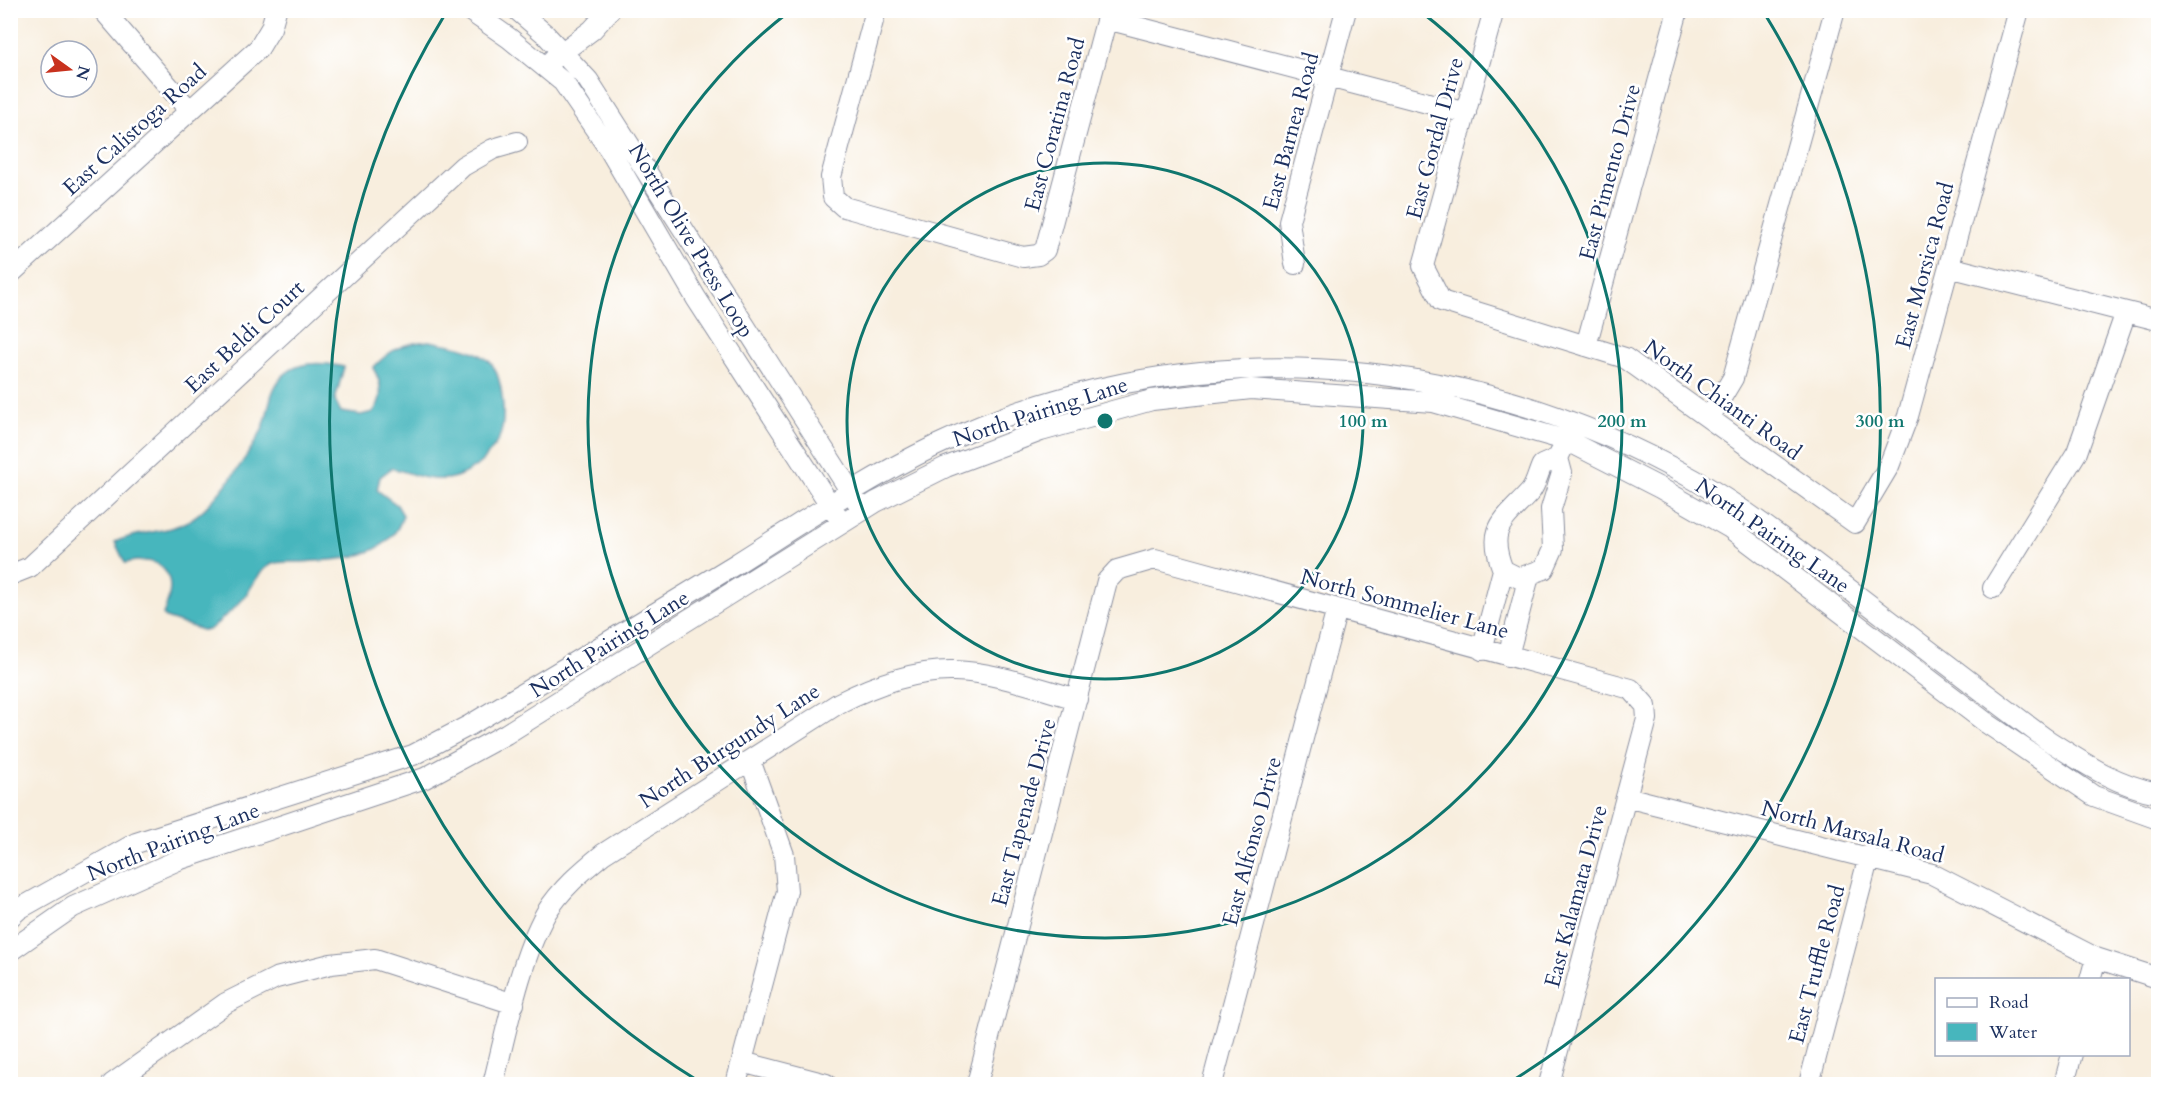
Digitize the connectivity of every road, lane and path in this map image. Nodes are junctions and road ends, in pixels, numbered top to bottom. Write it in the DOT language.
graph roads {
  1 [pos="104,10"];
  2 [pos="276,10"];
  3 [pos="469,10"];
  4 [pos="517,10"];
  5 [pos="610,10"];
  6 [pos="876,10"];
  7 [pos="1346,10"];
  8 [pos="1494,10"];
  9 [pos="1678,10"];
  10 [pos="1835,10"];
  11 [pos="2019,10"];
  12 [pos="1108,15"];
  13 [pos="562,52"];
  14 [pos="543,66"];
  15 [pos="1328,77"];
  16 [pos="190,111"];
  17 [pos="1466,112"];
  18 [pos="517,142"];
  19 [pos="1295,264"];
  20 [pos="1948,267"];
  21 [pos="10,274"];
  22 [pos="1428,278"];
  23 [pos="2126,312"];
  24 [pos="2158,320"];
  25 [pos="1586,346"];
  26 [pos="1708,418"];
  27 [pos="1574,422"];
  28 [pos="1563,450"];
  29 [pos="851,492"];
  30 [pos="830,505"];
  31 [pos="862,511"];
  32 [pos="1855,523"];
  33 [pos="843,524"];
  34 [pos="1132,564"];
  35 [pos="1503,570"];
  36 [pos="10,575"];
  37 [pos="1529,576"];
  38 [pos="1993,588"];
  39 [pos="1337,609"];
  40 [pos="1482,650"];
  41 [pos="1508,656"];
  42 [pos="1077,699"];
  43 [pos="1647,719"];
  44 [pos="750,760"];
  45 [pos="2158,793"];
  46 [pos="1626,797"];
  47 [pos="2158,819"];
  48 [pos="1869,856"];
  49 [pos="10,917"];
  50 [pos="10,951"];
  51 [pos="2096,958"];
  52 [pos="2091,978"];
  53 [pos="2158,978"];
  54 [pos="512,1012"];
  55 [pos="2071,1056"];
  56 [pos="741,1062"];
  57 [pos="112,1084"];
  58 [pos="493,1084"];
  59 [pos="736,1084"];
  60 [pos="826,1084"];
  61 [pos="977,1084"];
  62 [pos="1212,1084"];
  63 [pos="1549,1084"];
  64 [pos="1809,1084"];
  65 [pos="2064,1084"];
  1 -- 16 [label="street"];
  2 -- 16 [label="street, East Calistoga Road"];
  3 -- 14 [label="street, North Olive Press Loop"];
  4 -- 13 [label="street, North Olive Press Loop"];
  5 -- 13 [label="street"];
  6 -- 12 [label="street, East Coratina Road"];
  7 -- 15 [label="street, East Barnea Road"];
  8 -- 17 [label="street, East Gordal Drive"];
  9 -- 25 [label="street, East Pimento Drive"];
  10 -- 26 [label="street"];
  11 -- 20 [label="street, East Morsica Road"];
  12 -- 15 [label="street"];
  13 -- 14 [label="street"];
  13 -- 29 [label="street, North Olive Press Loop"];
  14 -- 30 [label="street, North Olive Press Loop"];
  15 -- 17 [label="street"];
  15 -- 19 [label="street, East Barnea Road"];
  16 -- 21 [label="street, East Calistoga Road"];
  17 -- 22 [label="street, East Gordal Drive"];
  18 -- 36 [label="street, East Beldi Court"];
  20 -- 23 [label="street"];
  20 -- 32 [label="street, East Morsica Road"];
  22 -- 25 [label="street, North Chianti Road"];
  23 -- 24 [label="street"];
  23 -- 38 [label="street"];
  25 -- 26 [label="street, North Chianti Road"];
  26 -- 32 [label="street, North Chianti Road"];
  27 -- 28 [label="street"];
  27 -- 29 [label="street, North Pairing Lane"];
  27 -- 45 [label="street, North Pairing Lane"];
  28 -- 31 [label="street, North Pairing Lane"];
  28 -- 35 [label="street"];
  28 -- 37 [label="street"];
  28 -- 47 [label="street, North Pairing Lane"];
  29 -- 30 [label="street, North Pairing Lane"];
  29 -- 31 [label="street, North Olive Press Loop"];
  30 -- 33 [label="street, North Olive Press Loop"];
  30 -- 49 [label="street, North Pairing Lane"];
  31 -- 33 [label="street, North Pairing Lane"];
  33 -- 50 [label="street, North Pairing Lane"];
  34 -- 39 [label="street, North Sommelier Lane"];
  34 -- 42 [label="street, East Tapenade Drive"];
  35 -- 37 [label="street"];
  35 -- 40 [label="street"];
  37 -- 41 [label="street"];
  39 -- 40 [label="street, North Sommelier Lane"];
  39 -- 62 [label="street, East Alfonso Drive"];
  40 -- 41 [label="street, North Sommelier Lane"];
  41 -- 43 [label="street, North Sommelier Lane"];
  42 -- 44 [label="street, North Burgundy Lane"];
  42 -- 61 [label="street, East Tapenade Drive"];
  43 -- 46 [label="street, East Kalamata Drive"];
  44 -- 54 [label="street, North Burgundy Lane"];
  44 -- 56 [label="street"];
  46 -- 48 [label="street, North Marsala Road"];
  46 -- 63 [label="street, East Kalamata Drive"];
  48 -- 51 [label="street, North Marsala Road"];
  48 -- 64 [label="street, East Truffle Road"];
  51 -- 52 [label="street"];
  51 -- 53 [label="street, North Marsala Road"];
  54 -- 57 [label="street"];
  54 -- 58 [label="street, North Burgundy Lane"];
  55 -- 65 [label="street"];
  56 -- 59 [label="street"];
  56 -- 60 [label="street"];
}
